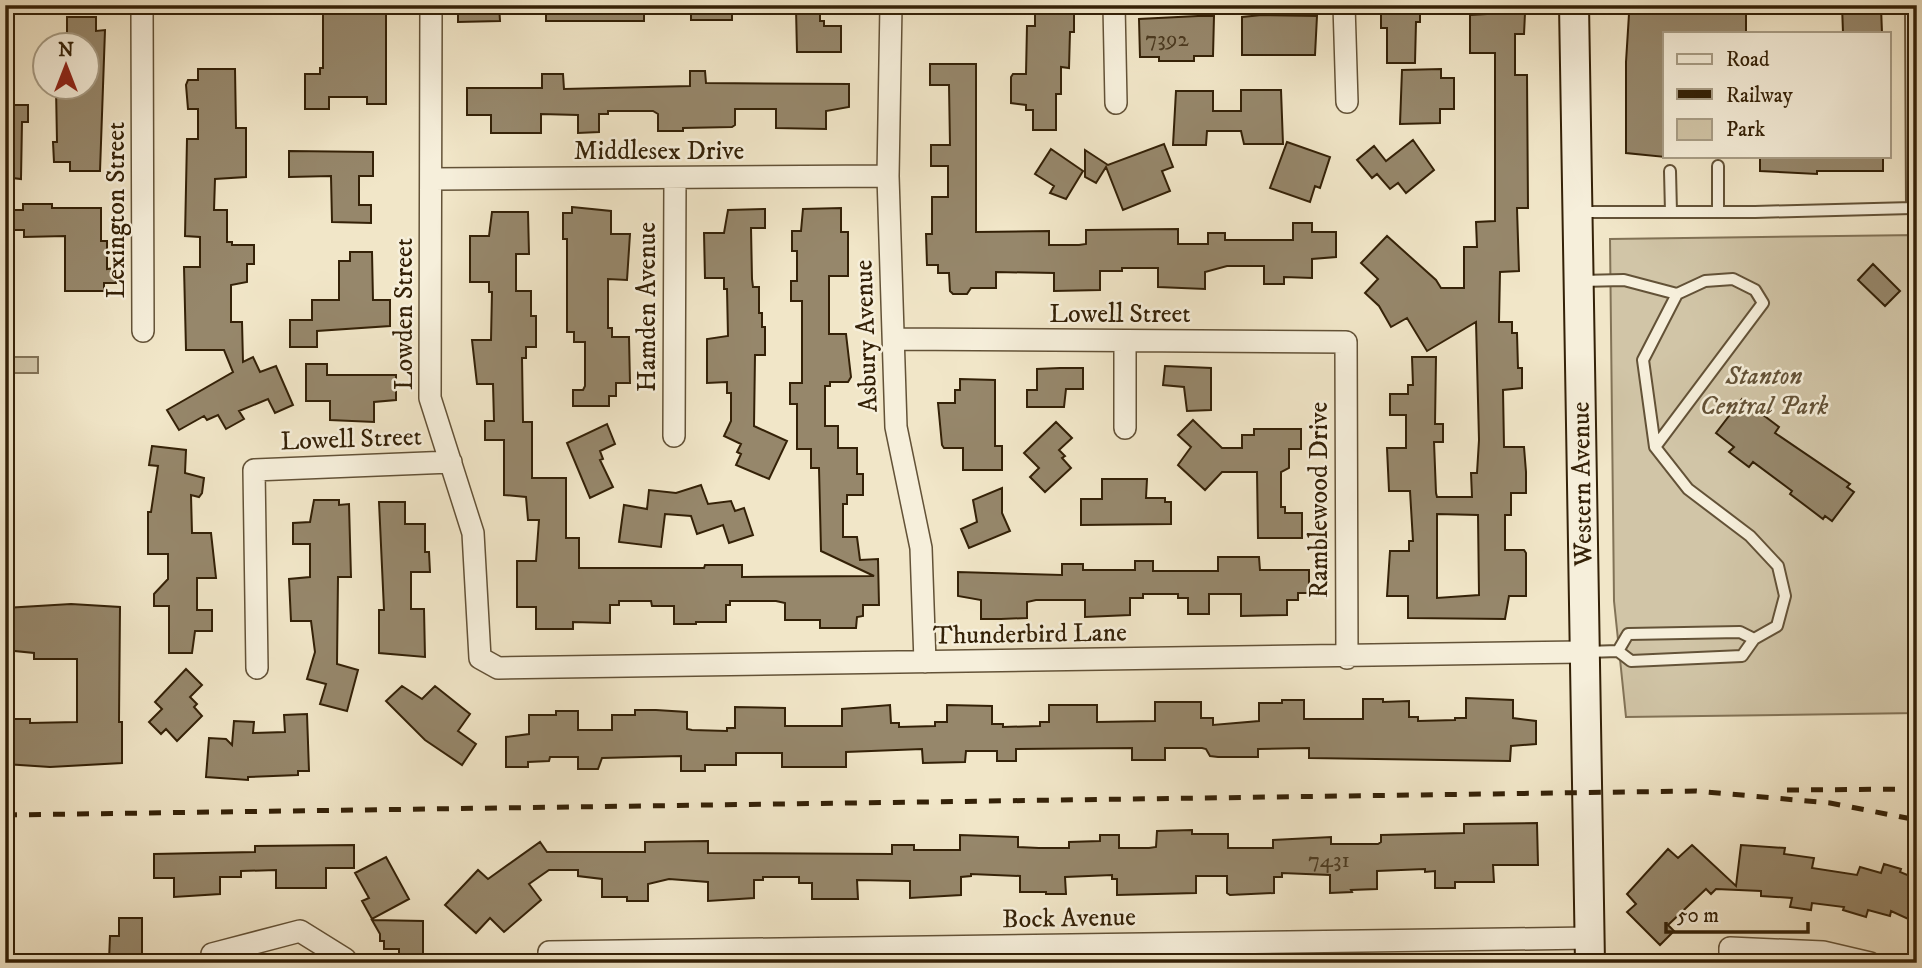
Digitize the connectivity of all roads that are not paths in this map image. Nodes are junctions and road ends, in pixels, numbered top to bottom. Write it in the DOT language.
graph roads {
  1 [pos="142,5"];
  2 [pos="431,5"];
  3 [pos="891,5"];
  4 [pos="1114,5"];
  5 [pos="1344,5"];
  6 [pos="1574,5"];
  7 [pos="1911,5"];
  8 [pos="1347,102"];
  9 [pos="1116,103"];
  10 [pos="1718,166"];
  11 [pos="1670,170"];
  12 [pos="888,176"];
  13 [pos="675,178"];
  14 [pos="432,179"];
  15 [pos="1578,212"];
  16 [pos="1671,212"];
  17 [pos="1718,212"];
  18 [pos="1578,281"];
  19 [pos="1677,294"];
  20 [pos="143,331"];
  21 [pos="894,339"];
  22 [pos="1125,341"];
  23 [pos="1346,342"];
  24 [pos="1125,428"];
  25 [pos="674,436"];
  26 [pos="1655,447"];
  27 [pos="451,462"];
  28 [pos="1754,639"];
  29 [pos="1618,651"];
  30 [pos="1583,652"];
  31 [pos="480,657"];
  32 [pos="1347,658"];
  33 [pos="925,662"];
  34 [pos="257,668"];
  35 [pos="1590,950"];
  36 [pos="212,954"];
  37 [pos="1730,956"];
  38 [pos="549,957"];
  39 [pos="345,963"];
  40 [pos="1870,963"];
  1 -- 20 [label="street, Lexington Street"];
  2 -- 14 [label="street, Lowden Street"];
  3 -- 12 [label="street, Asbury Avenue"];
  4 -- 9 [label="street"];
  5 -- 8 [label="street"];
  6 -- 15 [label="street, Western Avenue"];
  7 -- 17 [label="lane"];
  10 -- 17 [label="lane"];
  11 -- 16 [label="lane"];
  12 -- 13 [label="street, Middlesex Drive"];
  12 -- 21 [label="street, Asbury Avenue"];
  13 -- 14 [label="street, Middlesex Drive"];
  13 -- 25 [label="street, Hamden Avenue"];
  14 -- 27 [label="street, Lowden Street"];
  15 -- 16 [label="lane"];
  15 -- 18 [label="street, Western Avenue"];
  16 -- 17 [label="lane"];
  18 -- 19 [label="lane"];
  18 -- 30 [label="street, Western Avenue"];
  19 -- 26 [label="lane"];
  19 -- 26 [label="lane"];
  21 -- 22 [label="street, Lowell Street"];
  21 -- 33 [label="street, Asbury Avenue"];
  22 -- 23 [label="street, Lowell Street"];
  22 -- 24 [label="street"];
  23 -- 32 [label="street, Ramblewood Drive"];
  26 -- 28 [label="lane"];
  27 -- 31 [label="street, Lowden Street"];
  27 -- 34 [label="street, Lowell Street"];
  28 -- 29 [label="lane"];
  28 -- 29 [label="lane"];
  29 -- 30 [label="lane"];
  30 -- 32 [label="street, Thunderbird Lane"];
  30 -- 35 [label="street, Western Avenue"];
  31 -- 33 [label="street, Thunderbird Lane"];
  32 -- 33 [label="street, Thunderbird Lane"];
  35 -- 38 [label="street, Bock Avenue"];
  36 -- 39 [label="street"];
  37 -- 40 [label="street"];
}
